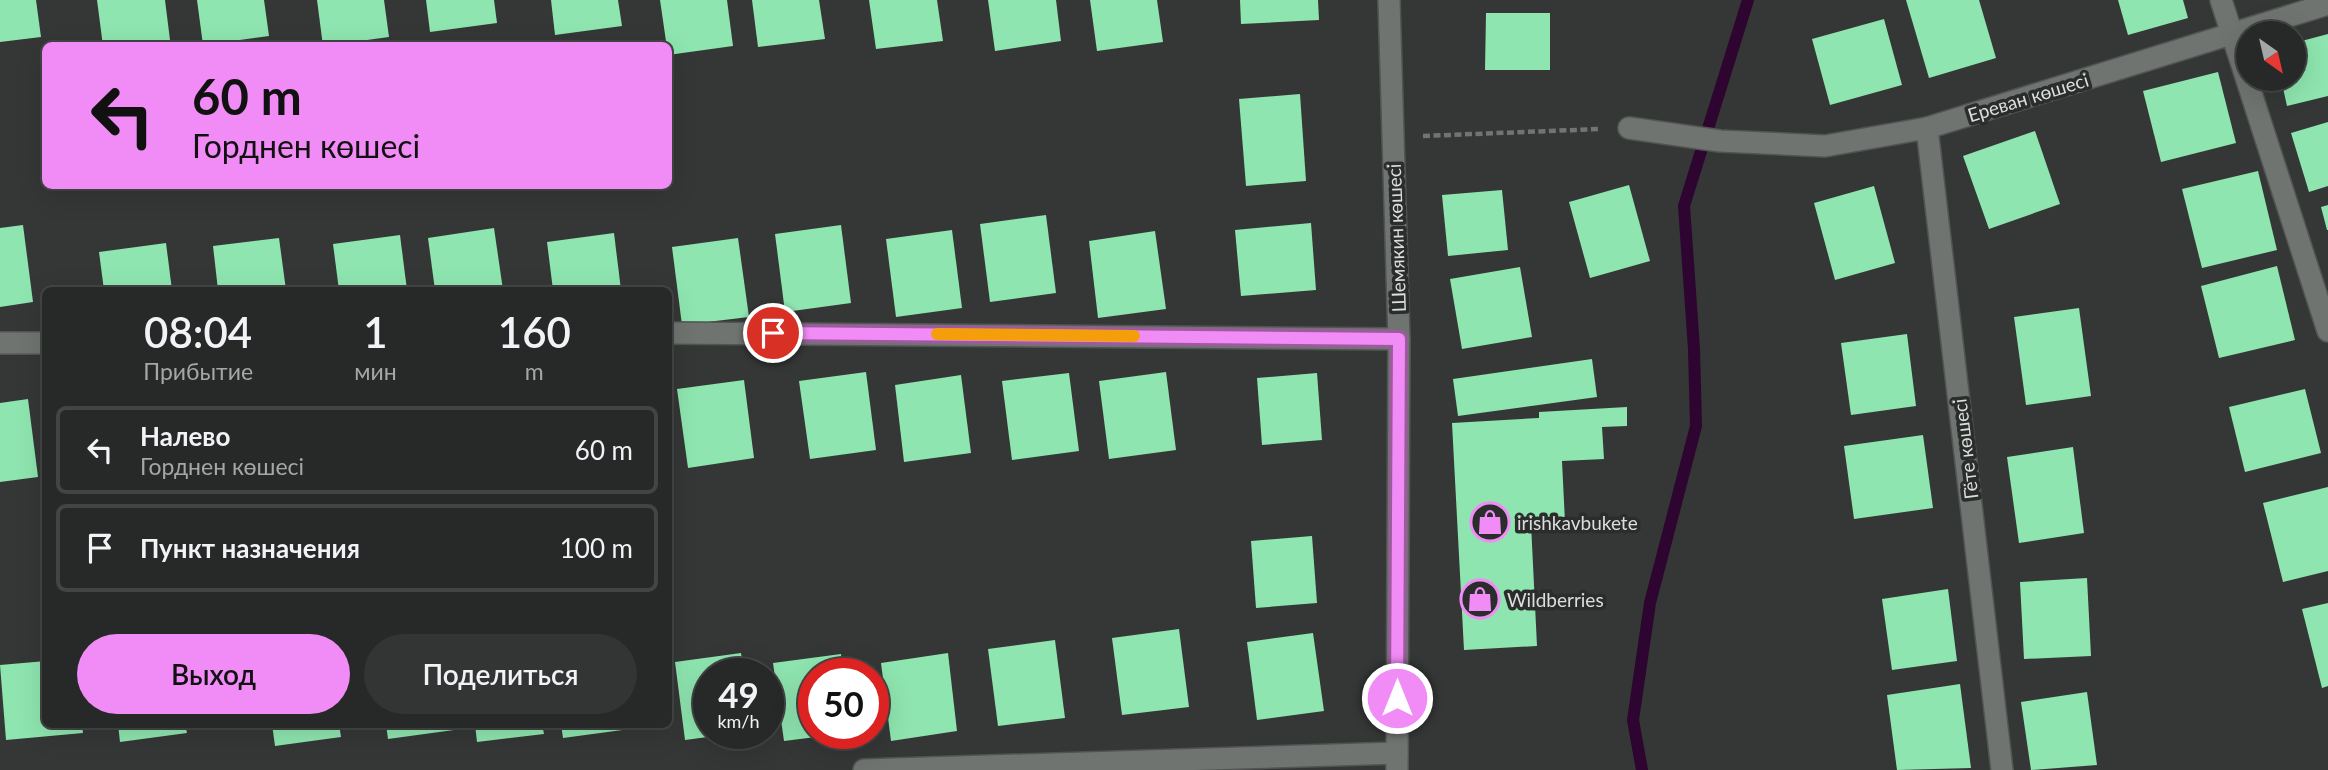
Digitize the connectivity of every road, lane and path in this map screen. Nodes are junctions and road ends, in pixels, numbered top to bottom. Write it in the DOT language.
graph roads {
  1 [pos="1389,0"];
  2 [pos="2221,0"];
  3 [pos="2328,4"];
  4 [pos="2233,35"];
  5 [pos="1629,128"];
  6 [pos="1927,128"];
  7 [pos="1393,137"];
  8 [pos="2328,331"];
  9 [pos="672,333"];
  10 [pos="1399,339"];
  11 [pos="0,343"];
  12 [pos="42,344"];
  13 [pos="1397,762"];
  14 [pos="864,770"];
  15 [pos="2002,770"];
  1 -- 7 [label="street, Шемякин көшесі"];
  2 -- 4 [label="street"];
  3 -- 4 [label="street, Ереван көшесі"];
  4 -- 6 [label="street, Ереван көшесі"];
  4 -- 8 [label="street"];
  5 -- 6 [label="street, Ереван көшесі"];
  5 -- 7 [label="path"];
  6 -- 15 [label="street, Гёте көшесі"];
  7 -- 10 [label="street, Шемякин көшесі"];
  9 -- 10 [label="street"];
  10 -- 13 [label="street, Шемякин көшесі"];
  11 -- 12 [label="street"];
  13 -- 14 [label="street"];
}
